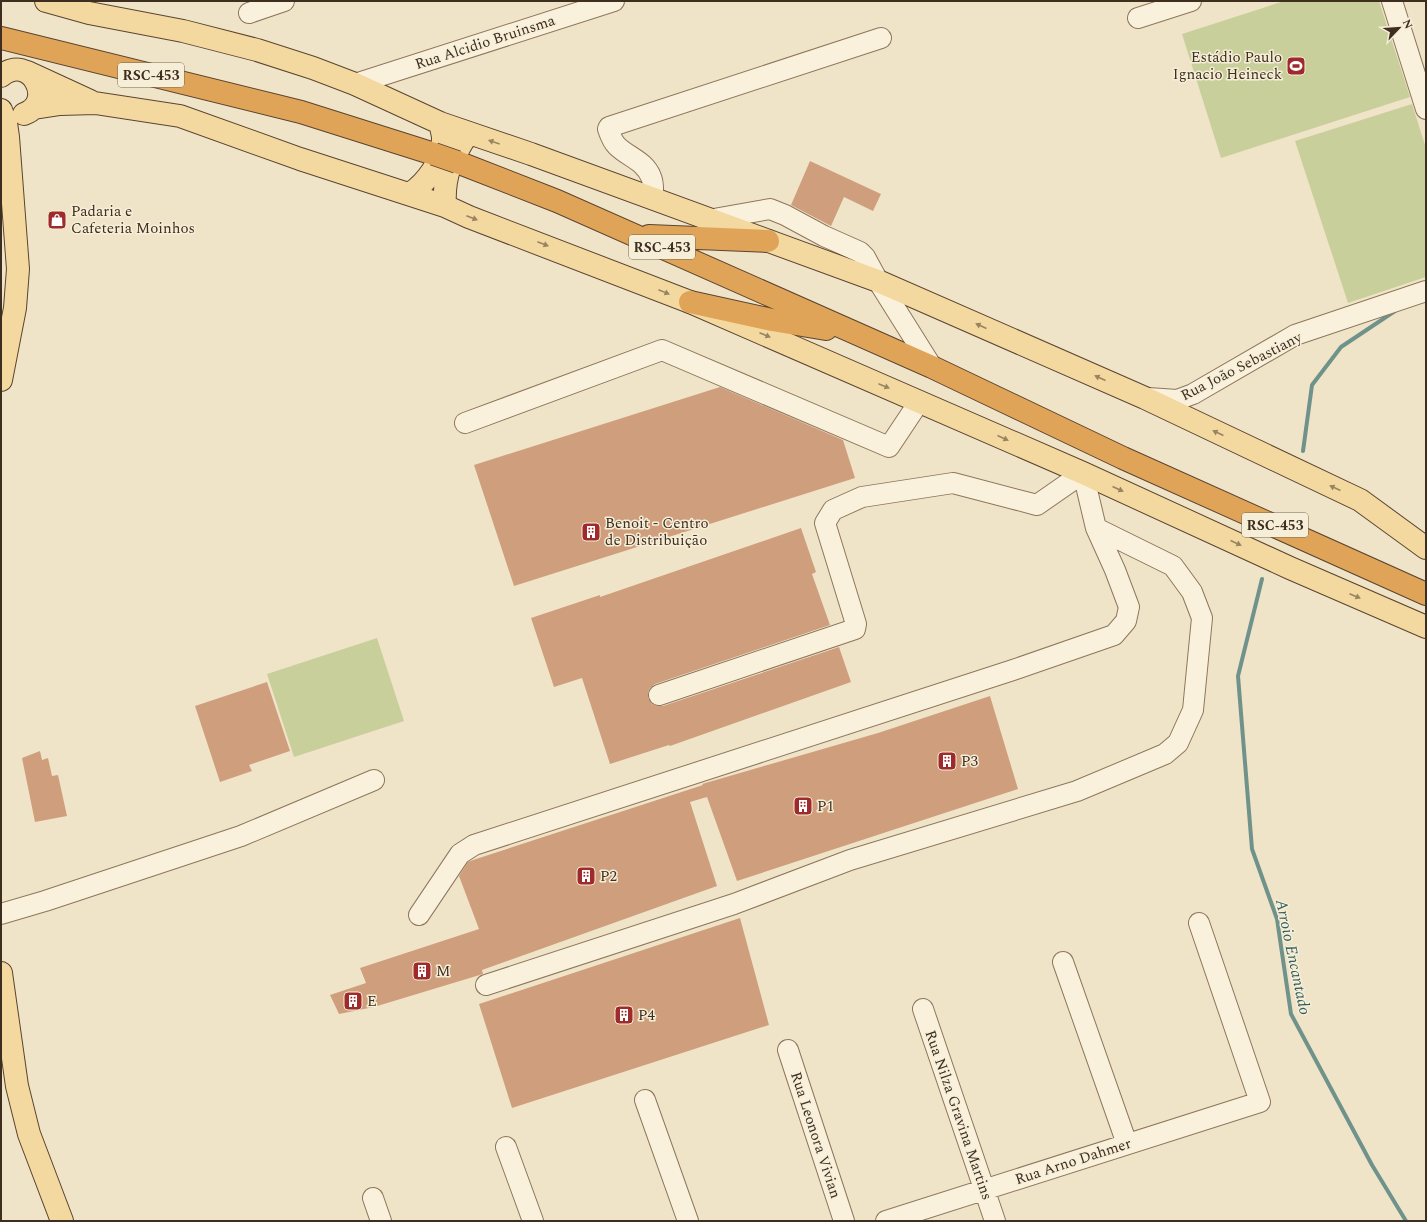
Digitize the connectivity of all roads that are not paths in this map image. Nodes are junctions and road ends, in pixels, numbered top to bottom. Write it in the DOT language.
graph roads {
  1 [pos="284,1"];
  2 [pos="614,1"];
  3 [pos="1191,1"];
  4 [pos="1392,1"];
  5 [pos="51,2"];
  6 [pos="249,13"];
  7 [pos="1138,18"];
  8 [pos="1,38"];
  9 [pos="881,38"];
  10 [pos="10,72"];
  11 [pos="355,84"];
  12 [pos="95,103"];
  13 [pos="1,109"];
  14 [pos="1426,109"];
  15 [pos="31,110"];
  16 [pos="440,123"];
  17 [pos="468,133"];
  18 [pos="8,137"];
  19 [pos="410,194"];
  20 [pos="653,199"];
  21 [pos="445,206"];
  22 [pos="708,220"];
  23 [pos="638,236"];
  24 [pos="768,242"];
  25 [pos="878,281"];
  26 [pos="1426,291"];
  27 [pos="690,302"];
  28 [pos="855,333"];
  29 [pos="932,367"];
  30 [pos="1,380"];
  31 [pos="1145,398"];
  32 [pos="919,402"];
  33 [pos="465,423"];
  34 [pos="1083,473"];
  35 [pos="1360,500"];
  36 [pos="1096,528"];
  37 [pos="1426,528"];
  38 [pos="1426,548"];
  39 [pos="1426,594"];
  40 [pos="1426,627"];
  41 [pos="659,695"];
  42 [pos="374,780"];
  43 [pos="1,914"];
  44 [pos="419,915"];
  45 [pos="1199,923"];
  46 [pos="1063,962"];
  47 [pos="1,973"];
  48 [pos="486,985"];
  49 [pos="923,1009"];
  50 [pos="788,1050"];
  51 [pos="645,1100"];
  52 [pos="1127,1144"];
  53 [pos="506,1147"];
  54 [pos="984,1190"];
  55 [pos="373,1198"];
  56 [pos="62,1221"];
  57 [pos="381,1221"];
  58 [pos="533,1221"];
  59 [pos="688,1221"];
  60 [pos="844,1221"];
  61 [pos="886,1221"];
  62 [pos="995,1221"];
  1 -- 6 [label="street"];
  2 -- 11 [label="street, Rua Alcidio Bruinsma"];
  3 -- 7 [label="street"];
  4 -- 14 [label="street"];
  5 -- 11 [label="main road"];
  8 -- 23 [label="highway, RSC-453, bridge"];
  9 -- 20 [label="street"];
  10 -- 12 [label="main road"];
  10 -- 15 [label="main road"];
  11 -- 16 [label="main road"];
  12 -- 15 [label="main road"];
  12 -- 19 [label="main road"];
  13 -- 15 [label="main road"];
  13 -- 18 [label="main road"];
  15 -- 18 [label="main road"];
  16 -- 17 [label="main road"];
  16 -- 19 [label="main road"];
  20 -- 17 [label="main road, one-way"];
  17 -- 21 [label="main road"];
  18 -- 30 [label="main road"];
  19 -- 21 [label="main road"];
  20 -- 22 [label="main road"];
  21 -- 27 [label="main road, one-way"];
  22 -- 24 [label="main road"];
  22 -- 25 [label="street"];
  23 -- 24 [label="highway"];
  23 -- 28 [label="highway, RSC-453"];
  24 -- 25 [label="main road"];
  25 -- 29 [label="street"];
  31 -- 25 [label="main road, one-way"];
  26 -- 31 [label="street, Rua João Sebastiany"];
  27 -- 28 [label="highway, RSC-453"];
  27 -- 32 [label="main road, one-way"];
  28 -- 29 [label="highway, RSC-453"];
  29 -- 39 [label="highway, RSC-453"];
  35 -- 31 [label="main road, one-way"];
  32 -- 33 [label="street"];
  32 -- 34 [label="main road, one-way"];
  34 -- 36 [label="street"];
  34 -- 40 [label="main road, one-way"];
  34 -- 41 [label="street"];
  35 -- 37 [label="main road"];
  35 -- 38 [label="main road"];
  36 -- 44 [label="street"];
  36 -- 48 [label="street"];
  42 -- 43 [label="street"];
  45 -- 52 [label="street, Rua Arno Dahmer"];
  46 -- 52 [label="street"];
  47 -- 56 [label="main road"];
  49 -- 54 [label="street, Rua Nilza Gravina Martins"];
  50 -- 60 [label="street, Rua Leonora Vivian"];
  51 -- 59 [label="street"];
  52 -- 54 [label="street, Rua Arno Dahmer"];
  53 -- 58 [label="street"];
  54 -- 61 [label="street, Rua Arno Dahmer"];
  54 -- 62 [label="street, Rua Nilza Gravina Martins"];
  55 -- 57 [label="street"];
}
